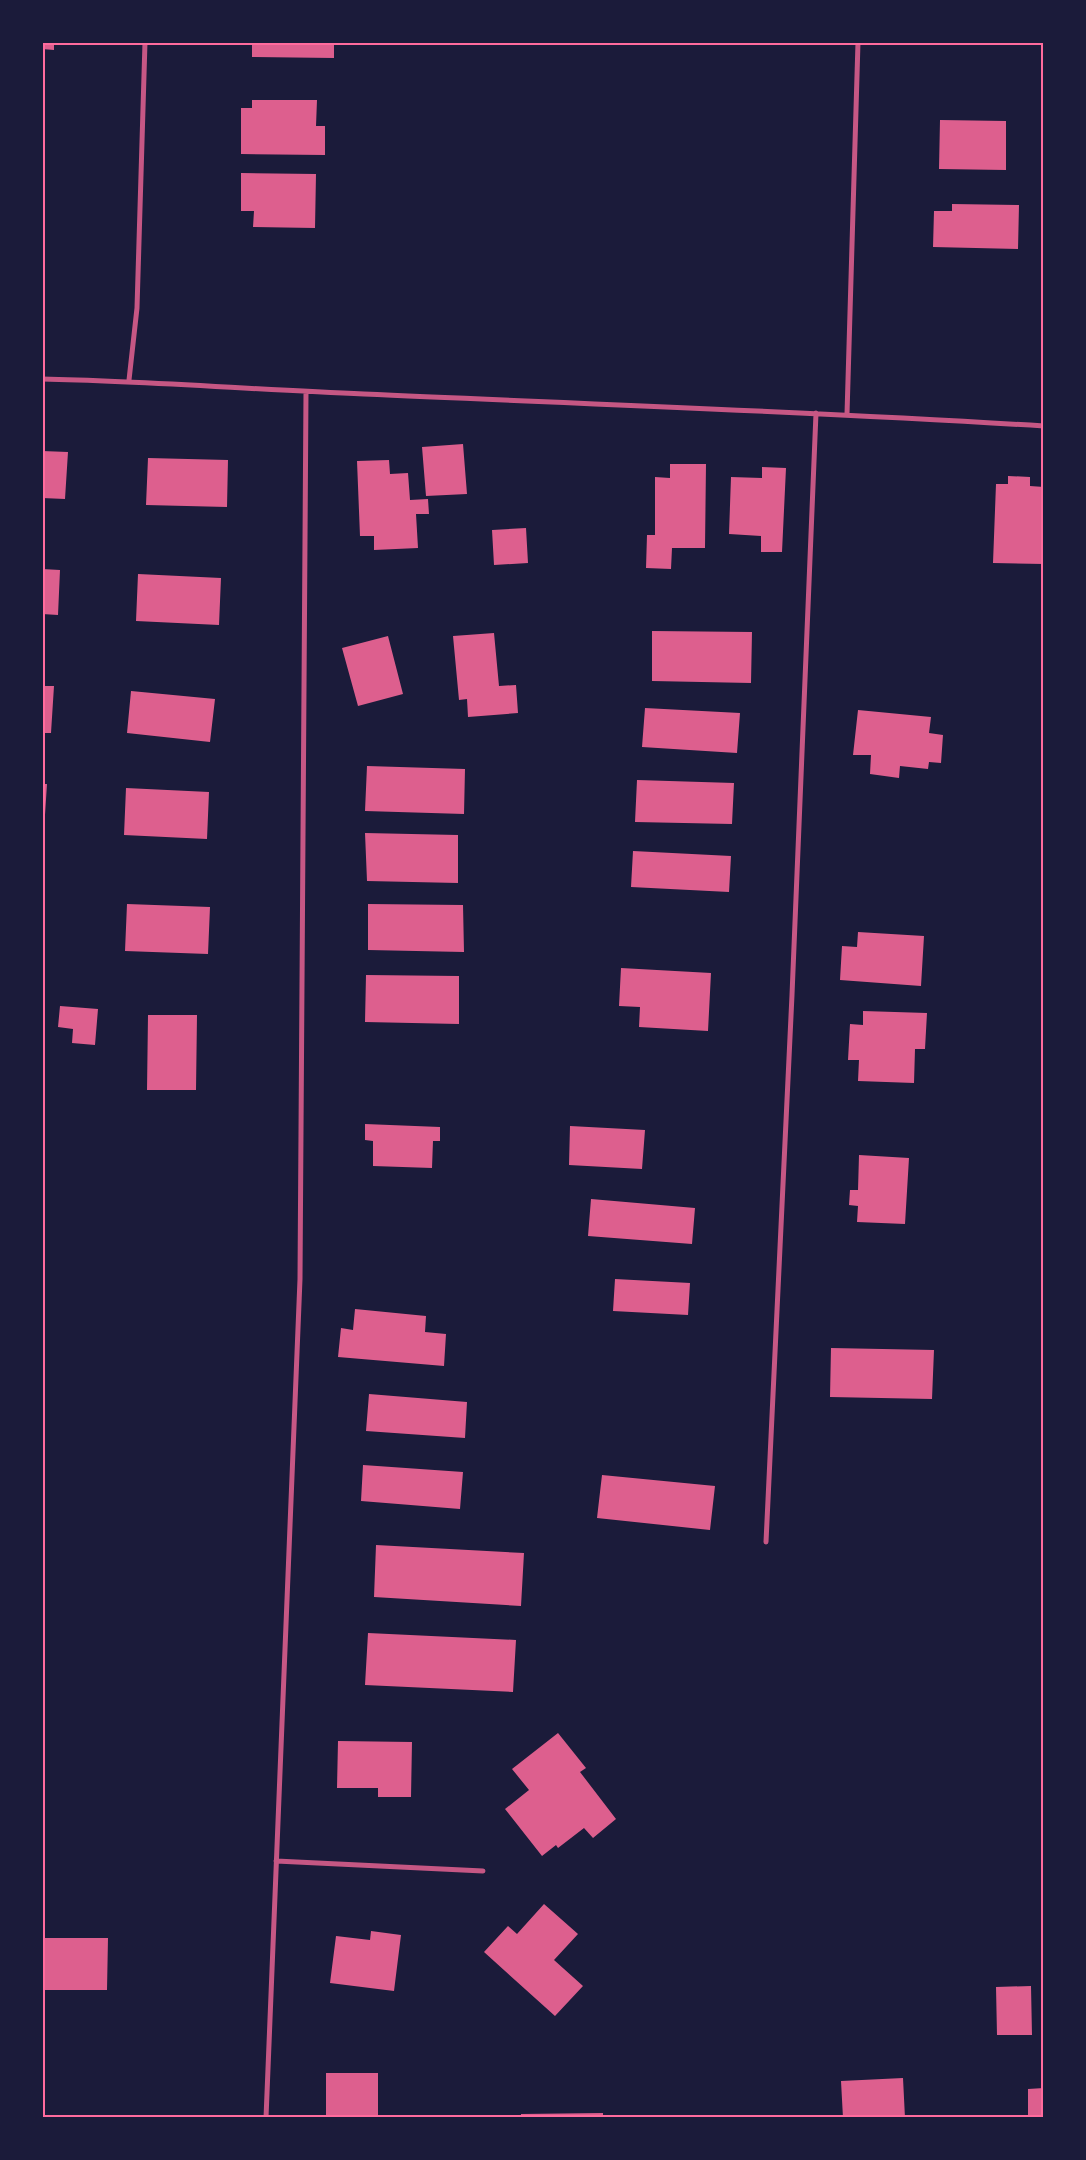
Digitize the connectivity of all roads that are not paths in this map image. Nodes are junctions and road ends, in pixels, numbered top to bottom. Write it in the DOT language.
graph roads {
  1 [pos="145,42"];
  2 [pos="858,42"];
  3 [pos="42,379"];
  4 [pos="129,380"];
  5 [pos="306,392"];
  6 [pos="816,413"];
  7 [pos="847,414"];
  8 [pos="1044,426"];
  9 [pos="766,1542"];
  10 [pos="276,1861"];
  11 [pos="483,1871"];
  12 [pos="266,2118"];
  1 -- 4 [label="street"];
  2 -- 7 [label="street"];
  3 -- 4 [label="street"];
  4 -- 5 [label="street"];
  5 -- 6 [label="street"];
  5 -- 10 [label="street"];
  6 -- 7 [label="street"];
  6 -- 9 [label="street"];
  7 -- 8 [label="street"];
  10 -- 11 [label="street"];
  10 -- 12 [label="street"];
}
